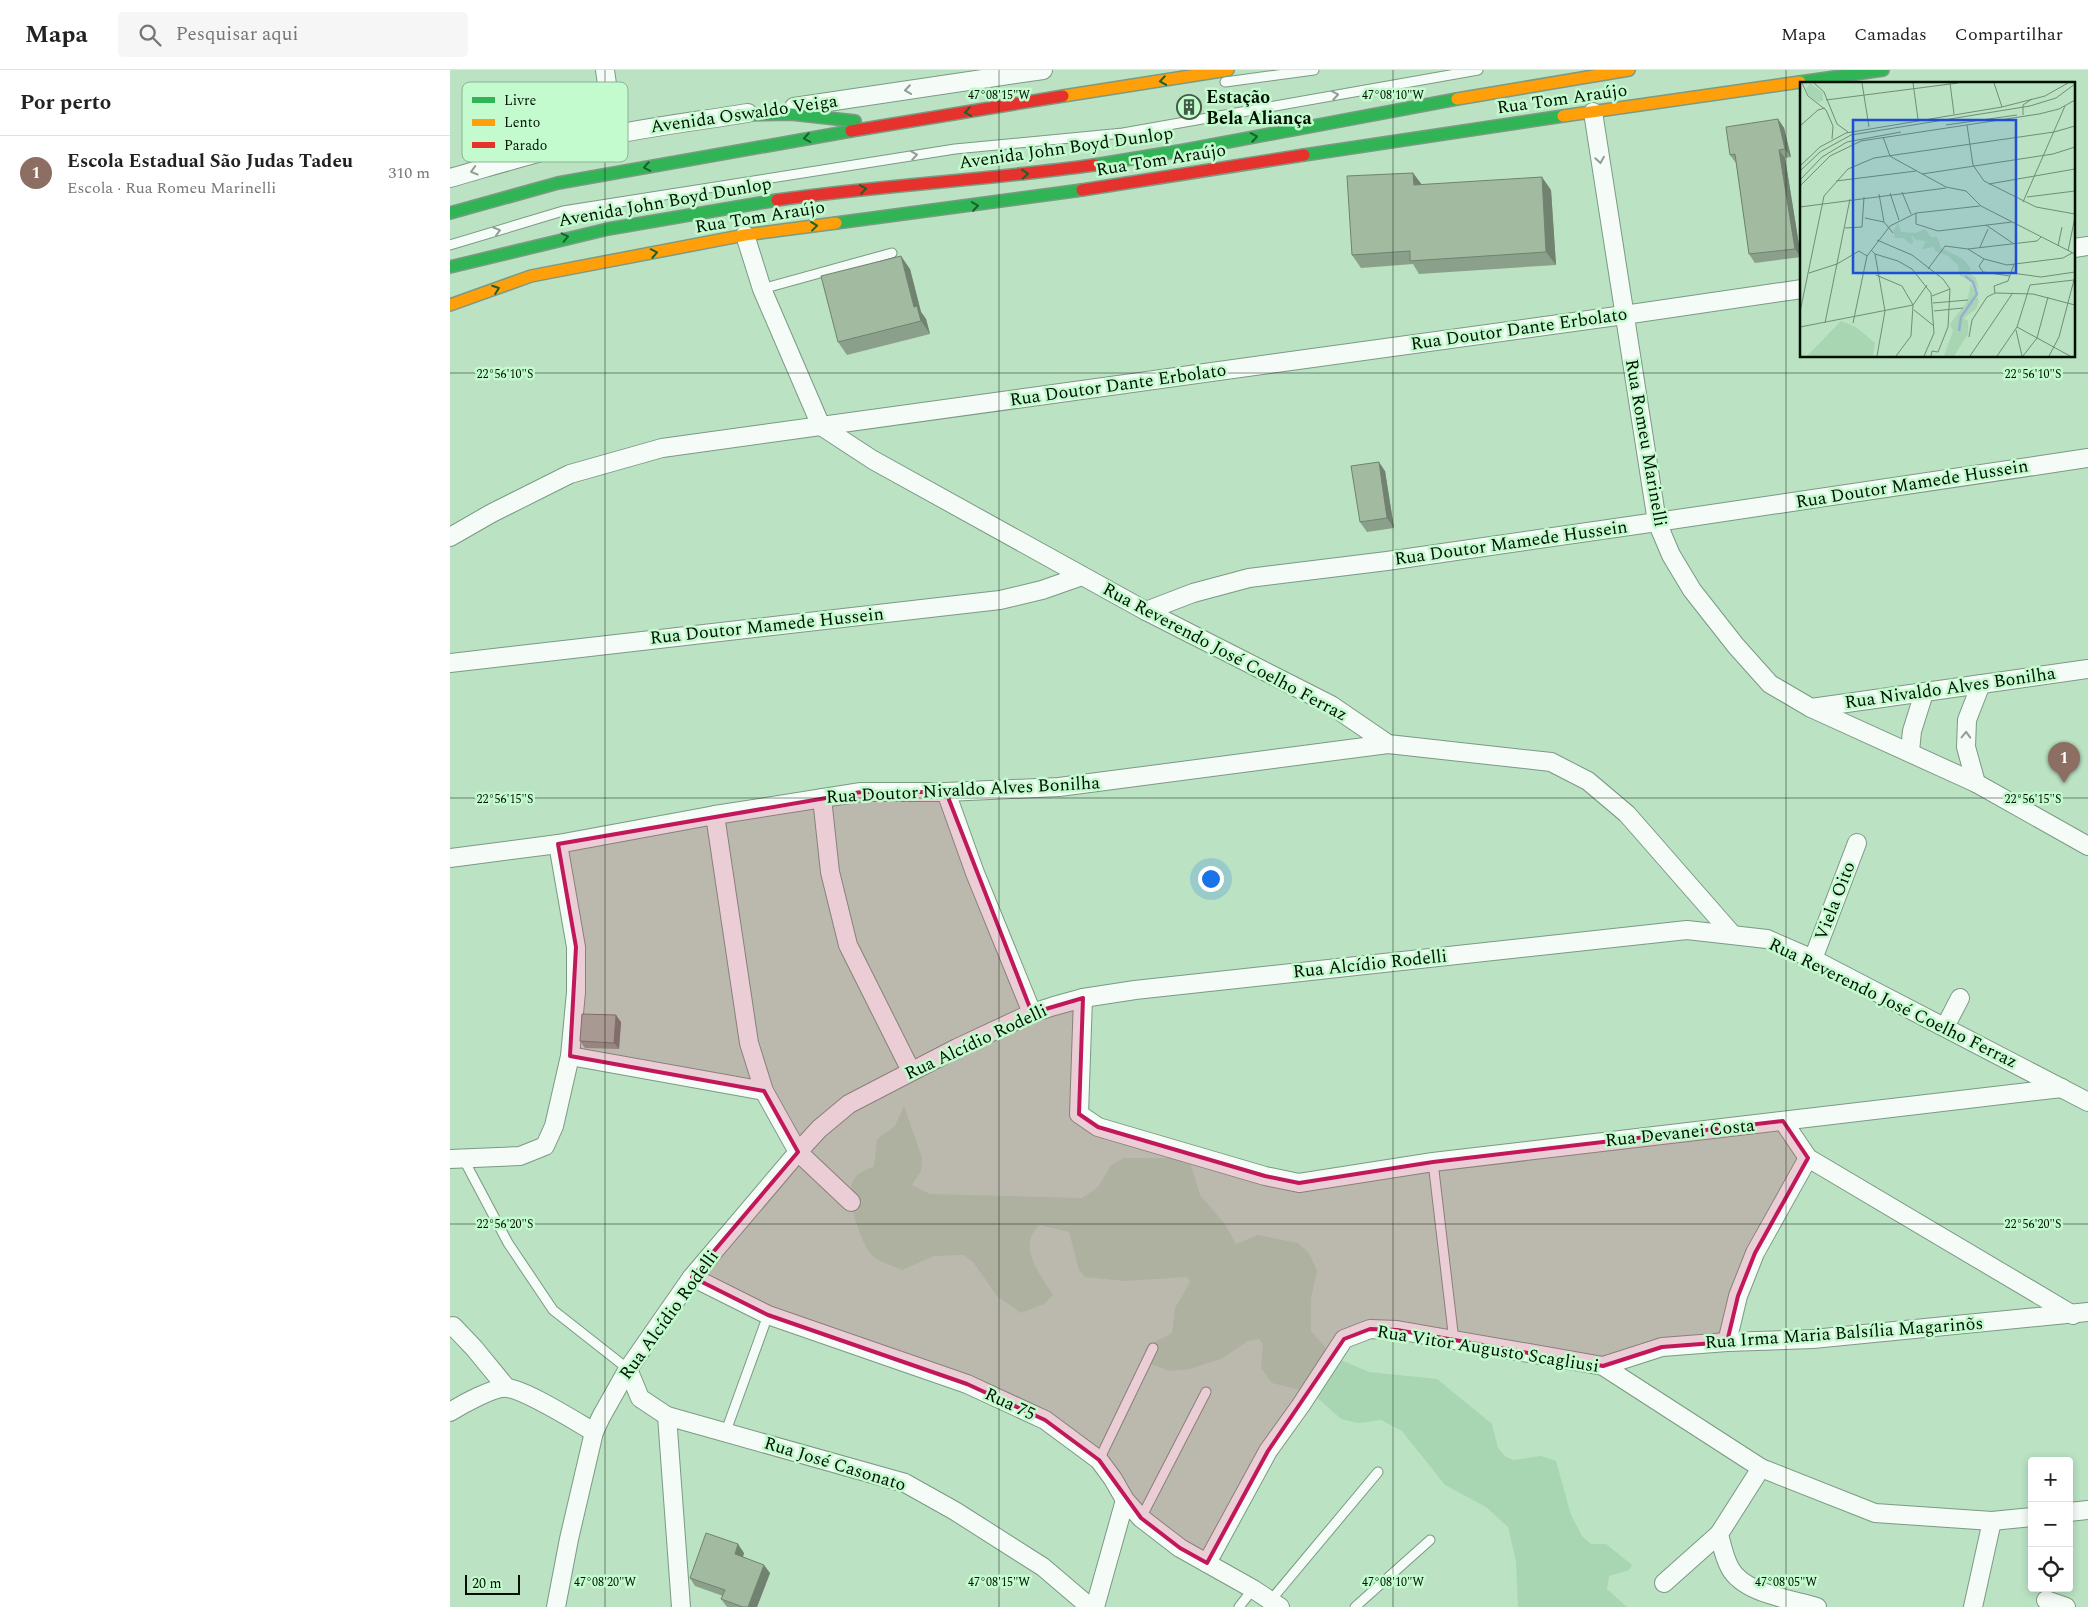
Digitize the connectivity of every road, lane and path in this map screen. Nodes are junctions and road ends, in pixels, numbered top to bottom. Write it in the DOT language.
graph roads {
  1 [pos="1043,70"];
  2 [pos="1228,70"];
  3 [pos="1314,70"];
  4 [pos="1478,70"];
  5 [pos="1629,70"];
  6 [pos="1883,70"];
  7 [pos="1800,82"];
  8 [pos="1800,82"];
  9 [pos="1220,83"];
  10 [pos="1593,112"];
  11 [pos="738,115"];
  12 [pos="882,124"];
  13 [pos="628,132"];
  14 [pos="505,162"];
  15 [pos="450,178"];
  16 [pos="450,213"];
  17 [pos="745,235"];
  18 [pos="450,245"];
  19 [pos="892,253"];
  20 [pos="450,268"];
  21 [pos="1800,288"];
  22 [pos="762,289"];
  23 [pos="450,305"];
  24 [pos="1624,315"];
  25 [pos="821,426"];
  26 [pos="2088,458"];
  27 [pos="1657,522"];
  28 [pos="450,537"];
  29 [pos="1082,576"];
  30 [pos="1146,612"];
  31 [pos="450,663"];
  32 [pos="2088,669"];
  33 [pos="1981,684"];
  34 [pos="1924,693"];
  35 [pos="1811,708"];
  36 [pos="1388,744"];
  37 [pos="1910,751"];
  38 [pos="1976,783"];
  39 [pos="946,792"];
  40 [pos="822,798"];
  41 [pos="715,815"];
  42 [pos="558,844"];
  43 [pos="1857,844"];
  44 [pos="2088,846"];
  45 [pos="450,858"];
  46 [pos="1732,934"];
  47 [pos="1813,960"];
  48 [pos="1083,998"];
  49 [pos="1960,998"];
  50 [pos="1032,1013"];
  51 [pos="1945,1027"];
  52 [pos="570,1056"];
  53 [pos="911,1071"];
  54 [pos="2062,1088"];
  55 [pos="764,1091"];
  56 [pos="2088,1102"];
  57 [pos="1783,1121"];
  58 [pos="798,1152"];
  59 [pos="1808,1158"];
  60 [pos="457,1159"];
  61 [pos="1432,1162"];
  62 [pos="851,1202"];
  63 [pos="692,1277"];
  64 [pos="2080,1313"];
  65 [pos="768,1315"];
  66 [pos="452,1326"];
  67 [pos="1454,1340"];
  68 [pos="1727,1342"];
  69 [pos="1153,1348"];
  70 [pos="1603,1366"];
  71 [pos="628,1369"];
  72 [pos="506,1387"];
  73 [pos="1206,1392"];
  74 [pos="450,1412"];
  75 [pos="667,1416"];
  76 [pos="726,1431"];
  77 [pos="594,1432"];
  78 [pos="1099,1460"];
  79 [pos="1761,1468"];
  80 [pos="1378,1472"];
  81 [pos="1125,1500"];
  82 [pos="2088,1510"];
  83 [pos="2073,1512"];
  84 [pos="2028,1516"];
  85 [pos="1141,1518"];
  86 [pos="1992,1521"];
  87 [pos="1719,1534"];
  88 [pos="1430,1540"];
  89 [pos="1207,1563"];
  90 [pos="1664,1583"];
  91 [pos="1253,1589"];
  92 [pos="2046,1598"];
  93 [pos="1276,1604"];
  94 [pos="556,1607"];
  95 [pos="681,1607"];
  96 [pos="1090,1607"];
  97 [pos="1095,1607"];
  98 [pos="1240,1607"];
  99 [pos="1355,1607"];
  100 [pos="1816,1607"];
  101 [pos="1973,1607"];
  102 [pos="2066,1607"];
  1 -- 11 [label="street, Avenida Oswaldo Veiga, one-way"];
  2 -- 12 [label="main road, Avenida John Boyd Dunlop, one-way"];
  3 -- 9 [label="lane"];
  18 -- 4 [label="lane, one-way"];
  20 -- 5 [label="main road, Avenida John Boyd Dunlop, one-way"];
  6 -- 8 [label="main road, Rua Tom Araújo"];
  7 -- 10 [label="main road, Rua Tom Araújo"];
  17 -- 10 [label="main road, Rua Tom Araújo, one-way"];
  10 -- 24 [label="street, Rua Romeu Marinelli, one-way"];
  11 -- 12 [label="main road"];
  11 -- 13 [label="street, Avenida Oswaldo Veiga"];
  12 -- 16 [label="main road, Avenida John Boyd Dunlop, one-way"];
  14 -- 15 [label="street, Avenida Oswaldo Veiga, one-way"];
  17 -- 22 [label="street"];
  23 -- 17 [label="main road, Rua Tom Araújo, one-way"];
  19 -- 22 [label="lane"];
  21 -- 24 [label="street, Rua Doutor Dante Erbolato"];
  22 -- 25 [label="street"];
  24 -- 25 [label="street, Rua Doutor Dante Erbolato"];
  24 -- 27 [label="street, Rua Romeu Marinelli"];
  25 -- 28 [label="street, Rua Doutor Dante Erbolato"];
  25 -- 29 [label="street, Rua Reverendo José Coelho Ferraz"];
  26 -- 27 [label="street, Rua Doutor Mamede Hussein"];
  27 -- 30 [label="street, Rua Doutor Mamede Hussein"];
  27 -- 35 [label="street, Rua Romeu Marinelli"];
  29 -- 30 [label="street, Rua Reverendo José Coelho Ferraz"];
  29 -- 31 [label="street, Rua Doutor Mamede Hussein"];
  30 -- 36 [label="street, Rua Reverendo José Coelho Ferraz"];
  32 -- 33 [label="street, Rua Nivaldo Alves Bonilha"];
  33 -- 34 [label="street, Rua Nivaldo Alves Bonilha"];
  38 -- 33 [label="street, one-way"];
  34 -- 35 [label="street, Rua Nivaldo Alves Bonilha"];
  34 -- 37 [label="street"];
  35 -- 37 [label="street, Rua Romeu Marinelli"];
  36 -- 39 [label="street, Rua Doutor Nivaldo Alves Bonilha"];
  36 -- 46 [label="street, Rua Reverendo José Coelho Ferraz"];
  37 -- 38 [label="street, Rua Romeu Marinelli"];
  38 -- 44 [label="street, Rua Romeu Marinelli"];
  39 -- 40 [label="street, Rua Doutor Nivaldo Alves Bonilha"];
  39 -- 50 [label="street"];
  40 -- 41 [label="street, Rua Doutor Nivaldo Alves Bonilha"];
  40 -- 53 [label="street"];
  41 -- 42 [label="street, Rua Doutor Nivaldo Alves Bonilha"];
  41 -- 55 [label="street"];
  42 -- 45 [label="street, Rua Doutor Nivaldo Alves Bonilha"];
  42 -- 52 [label="street"];
  43 -- 47 [label="street, Viela Oito"];
  46 -- 47 [label="street, Rua Reverendo José Coelho Ferraz"];
  46 -- 48 [label="street, Rua Alcídio Rodelli"];
  47 -- 51 [label="street, Rua Reverendo José Coelho Ferraz"];
  48 -- 50 [label="street, Rua Alcídio Rodelli"];
  48 -- 61 [label="street, Rua Devanei Costa"];
  49 -- 51 [label="street"];
  50 -- 53 [label="street, Rua Alcídio Rodelli"];
  51 -- 54 [label="street, Rua Reverendo José Coelho Ferraz"];
  52 -- 55 [label="street"];
  52 -- 60 [label="street"];
  53 -- 58 [label="street, Rua Alcídio Rodelli"];
  54 -- 56 [label="street, Rua Reverendo José Coelho Ferraz"];
  54 -- 57 [label="street, Rua Devanei Costa"];
  55 -- 58 [label="street"];
  57 -- 59 [label="street"];
  57 -- 61 [label="street, Rua Devanei Costa"];
  58 -- 62 [label="street"];
  58 -- 63 [label="street, Rua Alcídio Rodelli"];
  59 -- 64 [label="street"];
  59 -- 68 [label="street"];
  60 -- 71 [label="lane"];
  61 -- 67 [label="lane"];
  63 -- 65 [label="street, Rua 75"];
  63 -- 71 [label="street, Rua Alcídio Rodelli"];
  64 -- 68 [label="street, Rua Irma Maria Balsília Magarinõs"];
  65 -- 76 [label="lane"];
  65 -- 78 [label="street, Rua 75"];
  66 -- 72 [label="street"];
  67 -- 70 [label="street, Rua Vitor Augusto Scagliusi"];
  67 -- 89 [label="street, Rua Vitor Augusto Scagliusi"];
  68 -- 70 [label="street, Rua Irma Maria Balsília Magarinõs"];
  69 -- 78 [label="lane"];
  70 -- 79 [label="street, Rua Vitor Augusto Scagliusi"];
  71 -- 75 [label="street, Rua José Casonato"];
  71 -- 77 [label="street, Rua Alcídio Rodelli"];
  72 -- 74 [label="street"];
  72 -- 77 [label="street"];
  73 -- 85 [label="lane"];
  75 -- 76 [label="street, Rua José Casonato"];
  75 -- 95 [label="street"];
  76 -- 96 [label="street, Rua José Casonato"];
  77 -- 94 [label="street, Rua Alcídio Rodelli"];
  78 -- 81 [label="street, Rua 75"];
  79 -- 86 [label="street, Rua Vitor Augusto Scagliusi"];
  79 -- 87 [label="street"];
  80 -- 93 [label="lane"];
  81 -- 85 [label="street, Rua 75"];
  81 -- 97 [label="street"];
  82 -- 83 [label="street"];
  84 -- 86 [label="street, Rua Vitor Augusto Scagliusi"];
  85 -- 89 [label="street, Rua 75"];
  86 -- 101 [label="street"];
  87 -- 90 [label="street"];
  87 -- 100 [label="street"];
  88 -- 99 [label="lane"];
  89 -- 91 [label="street, Rua 75"];
  91 -- 93 [label="street, Rua 75"];
  91 -- 98 [label="lane"];
  92 -- 102 [label="street"];
}
